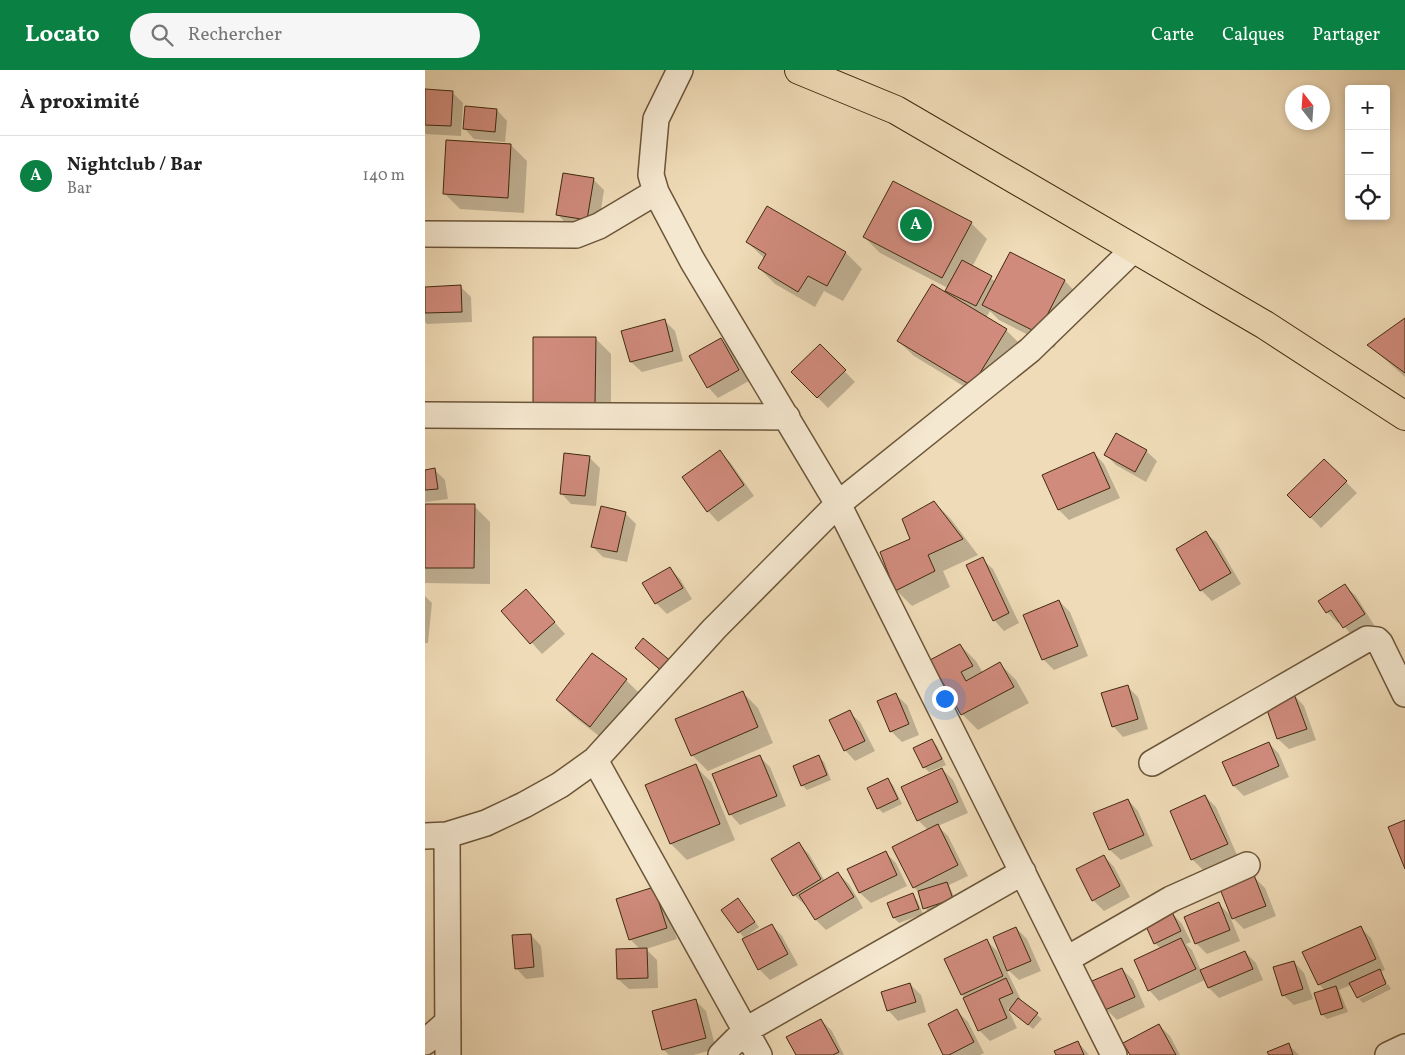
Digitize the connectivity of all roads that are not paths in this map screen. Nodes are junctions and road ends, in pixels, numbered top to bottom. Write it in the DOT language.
graph roads {
  1 [pos="680,70"];
  2 [pos="799,70"];
  3 [pos="656,192"];
  4 [pos="425,234"];
  5 [pos="1134,249"];
  6 [pos="425,415"];
  7 [pos="1405,416"];
  8 [pos="787,417"];
  9 [pos="838,504"];
  10 [pos="1405,694"];
  11 [pos="595,760"];
  12 [pos="1152,763"];
  13 [pos="436,835"];
  14 [pos="1247,865"];
  15 [pos="1023,872"];
  16 [pos="1067,959"];
  17 [pos="448,1022"];
  18 [pos="746,1030"];
  19 [pos="425,1042"];
  20 [pos="1405,1047"];
  21 [pos="448,1055"];
  22 [pos="721,1055"];
  23 [pos="759,1055"];
  24 [pos="1114,1055"];
  25 [pos="1387,1055"];
  1 -- 3 [label="street"];
  2 -- 5 [label="main road"];
  3 -- 4 [label="street"];
  3 -- 8 [label="street"];
  5 -- 7 [label="main road"];
  5 -- 9 [label="street"];
  6 -- 8 [label="street"];
  8 -- 9 [label="street"];
  9 -- 11 [label="street"];
  9 -- 15 [label="street"];
  10 -- 12 [label="street"];
  11 -- 13 [label="street"];
  11 -- 18 [label="street"];
  13 -- 17 [label="street"];
  14 -- 16 [label="street"];
  15 -- 16 [label="street"];
  15 -- 18 [label="street"];
  16 -- 24 [label="street"];
  17 -- 19 [label="street"];
  17 -- 21 [label="street"];
  18 -- 22 [label="street"];
  18 -- 23 [label="street"];
  20 -- 25 [label="street"];
}
